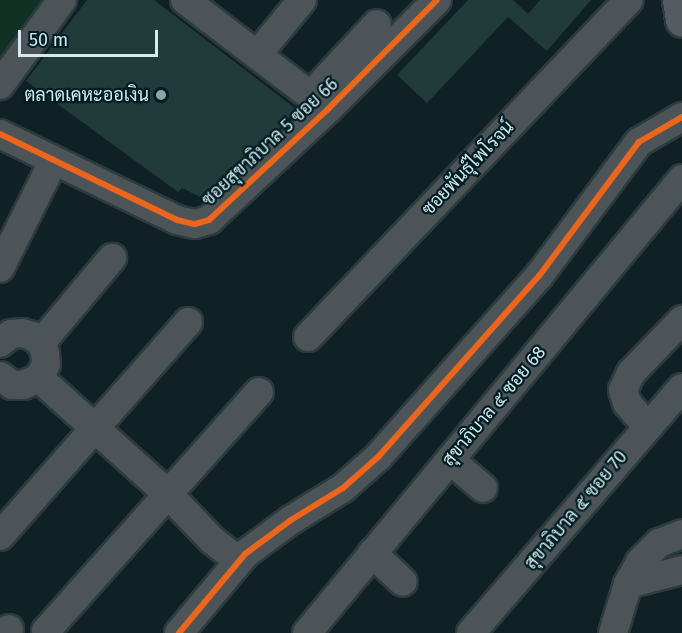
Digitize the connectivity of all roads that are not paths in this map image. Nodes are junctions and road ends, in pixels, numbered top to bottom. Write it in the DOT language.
graph roads {
  1 [pos="62,0"];
  2 [pos="186,0"];
  3 [pos="302,0"];
  4 [pos="437,0"];
  5 [pos="629,0"];
  6 [pos="680,0"];
  7 [pos="682,20"];
  8 [pos="377,24"];
  9 [pos="257,55"];
  10 [pos="0,85"];
  11 [pos="319,102"];
  12 [pos="682,117"];
  13 [pos="0,134"];
  14 [pos="53,162"];
  15 [pos="682,179"];
  16 [pos="112,258"];
  17 [pos="0,268"];
  18 [pos="682,320"];
  19 [pos="188,322"];
  20 [pos="308,337"];
  21 [pos="0,343"];
  22 [pos="41,343"];
  23 [pos="39,378"];
  24 [pos="1,379"];
  25 [pos="682,388"];
  26 [pos="259,392"];
  27 [pos="647,426"];
  28 [pos="96,429"];
  29 [pos="450,460"];
  30 [pos="483,488"];
  31 [pos="168,494"];
  32 [pos="682,534"];
  33 [pos="0,536"];
  34 [pos="372,553"];
  35 [pos="239,561"];
  36 [pos="682,570"];
  37 [pos="403,582"];
  38 [pos="628,584"];
  39 [pos="46,631"];
  40 [pos="179,633"];
  41 [pos="307,633"];
  42 [pos="471,633"];
  43 [pos="613,633"];
  1 -- 10 [label="street"];
  2 -- 9 [label="street"];
  3 -- 9 [label="street"];
  4 -- 11 [label="street, ซอยสุขาภิบาล 5 ซอย 66"];
  5 -- 20 [label="street, ซอยพันธ์ุไพโรจน์"];
  6 -- 7 [label="main road"];
  8 -- 11 [label="street"];
  9 -- 11 [label="street"];
  11 -- 14 [label="street, ซอยสุขาภิบาล 5 ซอย 66"];
  12 -- 35 [label="street"];
  13 -- 14 [label="street, ซอยสุขาภิบาล 5 ซอย 66"];
  14 -- 17 [label="street"];
  15 -- 29 [label="street, สุขาภิบาล ๕ ซอย 68"];
  16 -- 22 [label="street"];
  18 -- 27 [label="street"];
  19 -- 28 [label="street"];
  21 -- 22 [label="street"];
  22 -- 23 [label="street"];
  23 -- 24 [label="street"];
  23 -- 28 [label="street"];
  25 -- 27 [label="street, สุขาภิบาล ๕ ซอย 70"];
  26 -- 31 [label="street"];
  27 -- 42 [label="street, สุขาภิบาล ๕ ซอย 70"];
  28 -- 31 [label="street"];
  28 -- 33 [label="street"];
  29 -- 30 [label="street"];
  29 -- 34 [label="street, สุขาภิบาล ๕ ซอย 68"];
  31 -- 35 [label="street"];
  31 -- 39 [label="street"];
  32 -- 38 [label="street"];
  34 -- 37 [label="street"];
  34 -- 41 [label="street, สุขาภิบาล ๕ ซอย 68"];
  35 -- 40 [label="street"];
  36 -- 38 [label="street"];
  38 -- 43 [label="street"];
}
